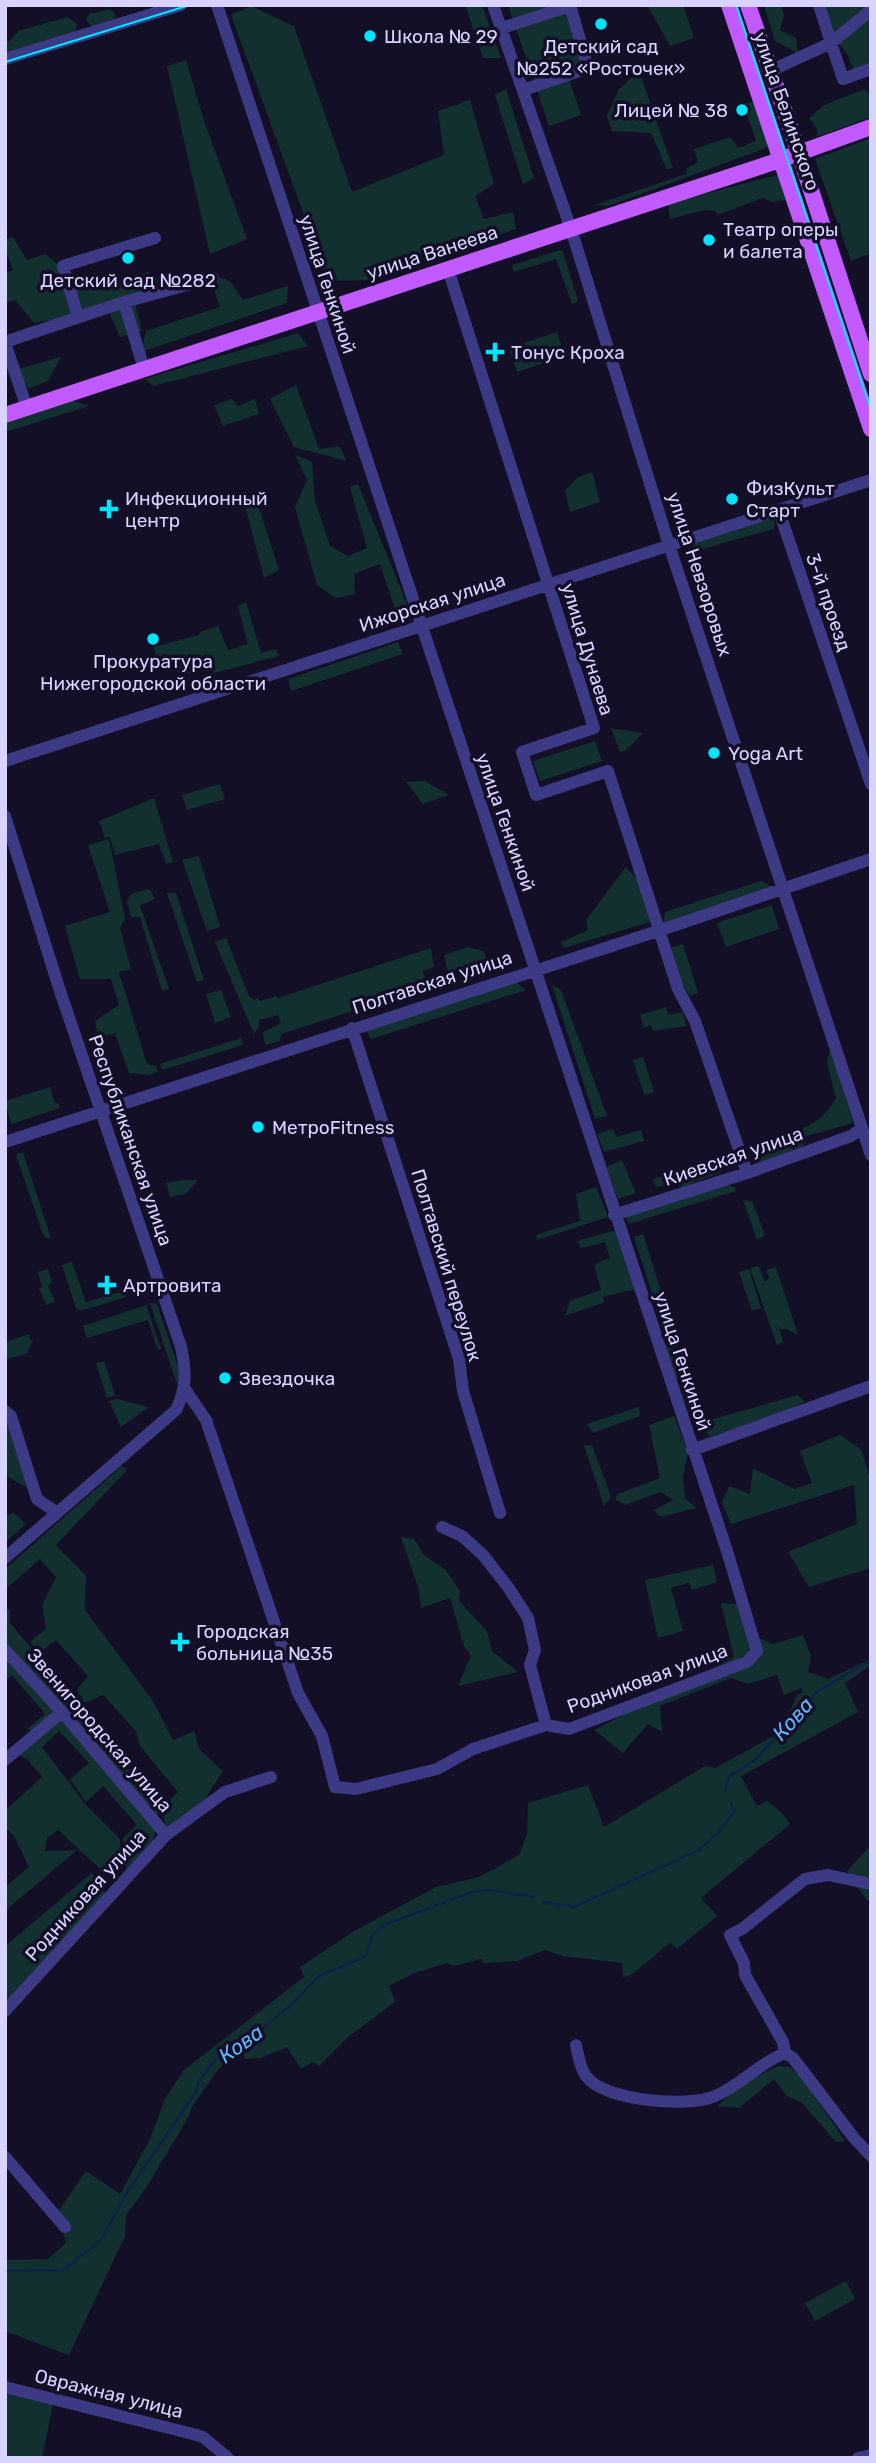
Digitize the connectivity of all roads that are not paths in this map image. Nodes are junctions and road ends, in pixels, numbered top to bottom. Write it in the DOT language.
graph roads {
  1 [pos="181,5"];
  2 [pos="217,5"];
  3 [pos="493,5"];
  4 [pos="729,5"];
  5 [pos="748,5"];
  6 [pos="819,5"];
  7 [pos="570,6"];
  8 [pos="871,10"];
  9 [pos="502,28"];
  10 [pos="831,43"];
  11 [pos="5,59"];
  12 [pos="871,69"];
  13 [pos="770,71"];
  14 [pos="523,90"];
  15 [pos="871,127"];
  16 [pos="799,152"];
  17 [pos="782,158"];
  18 [pos="571,229"];
  19 [pos="155,238"];
  20 [pos="448,270"];
  21 [pos="213,278"];
  22 [pos="124,302"];
  23 [pos="317,312"];
  24 [pos="78,317"];
  25 [pos="5,342"];
  26 [pos="144,369"];
  27 [pos="871,374"];
  28 [pos="27,408"];
  29 [pos="5,415"];
  30 [pos="871,429"];
  31 [pos="871,480"];
  32 [pos="779,511"];
  33 [pos="669,545"];
  34 [pos="548,585"];
  35 [pos="420,625"];
  36 [pos="5,761"];
  37 [pos="871,784"];
  38 [pos="5,816"];
  39 [pos="871,859"];
  40 [pos="784,888"];
  41 [pos="661,930"];
  42 [pos="534,970"];
  43 [pos="352,1028"];
  44 [pos="102,1112"];
  45 [pos="862,1128"];
  46 [pos="5,1142"];
  47 [pos="871,1155"];
  48 [pos="747,1173"];
  49 [pos="614,1215"];
  50 [pos="871,1386"];
  51 [pos="185,1389"];
  52 [pos="5,1411"];
  53 [pos="692,1450"];
  54 [pos="56,1512"];
  55 [pos="500,1513"];
  56 [pos="442,1527"];
  57 [pos="5,1558"];
  58 [pos="5,1650"];
  59 [pos="757,1651"];
  60 [pos="62,1712"];
  61 [pos="546,1725"];
  62 [pos="5,1760"];
  63 [pos="271,1777"];
  64 [pos="335,1787"];
  65 [pos="166,1835"];
  66 [pos="871,1884"];
  67 [pos="5,2011"];
  68 [pos="576,2045"];
  69 [pos="785,2053"];
  70 [pos="871,2155"];
  71 [pos="5,2157"];
  72 [pos="65,2227"];
  73 [pos="5,2387"];
  74 [pos="871,2455"];
  75 [pos="228,2458"];
  76 [pos="858,2458"];
  1 -- 11 [label="street"];
  2 -- 23 [label="street, улица Генкиной"];
  3 -- 9 [label="street, улица Невзоровых"];
  4 -- 17 [label="main road, улица Белинского"];
  5 -- 13 [label="main road, улица Белинского"];
  6 -- 10 [label="street"];
  7 -- 9 [label="street"];
  7 -- 14 [label="street"];
  8 -- 10 [label="street"];
  9 -- 14 [label="street, улица Невзоровых"];
  10 -- 12 [label="street"];
  10 -- 13 [label="street"];
  13 -- 16 [label="main road, улица Белинского"];
  14 -- 18 [label="street, улица Невзоровых"];
  15 -- 16 [label="main road, улица Ванеева"];
  16 -- 17 [label="main road, улица Ванеева"];
  16 -- 27 [label="main road, улица Белинского"];
  17 -- 18 [label="main road, улица Ванеева"];
  17 -- 30 [label="main road, улица Белинского"];
  18 -- 20 [label="main road, улица Ванеева"];
  18 -- 33 [label="street, улица Невзоровых"];
  19 -- 24 [label="street"];
  20 -- 23 [label="main road, улица Ванеева"];
  20 -- 34 [label="street, улица Дунаева"];
  21 -- 22 [label="street"];
  22 -- 24 [label="street"];
  22 -- 26 [label="street"];
  23 -- 26 [label="main road, улица Ванеева"];
  23 -- 35 [label="street, улица Генкиной"];
  24 -- 25 [label="street"];
  25 -- 28 [label="street"];
  26 -- 28 [label="main road, улица Ванеева"];
  28 -- 29 [label="main road, улица Ванеева"];
  31 -- 32 [label="street, Ижорская улица"];
  32 -- 33 [label="street, Ижорская улица"];
  32 -- 37 [label="street, 3-й проезд"];
  33 -- 34 [label="street, Ижорская улица"];
  33 -- 40 [label="street, улица Невзоровых"];
  34 -- 35 [label="street, Ижорская улица"];
  34 -- 41 [label="street, улица Дунаева"];
  35 -- 36 [label="street, Ижорская улица"];
  35 -- 42 [label="street, улица Генкиной"];
  38 -- 44 [label="street, Республиканская улица"];
  39 -- 40 [label="street, Полтавская улица"];
  40 -- 41 [label="street, Полтавская улица"];
  40 -- 45 [label="street, улица Невзоровых"];
  41 -- 42 [label="street, Полтавская улица"];
  41 -- 48 [label="street, улица Дунаева"];
  42 -- 43 [label="street, Полтавская улица"];
  42 -- 49 [label="street, улица Генкиной"];
  43 -- 44 [label="street, Полтавская улица"];
  43 -- 55 [label="street, Полтавский переулок"];
  44 -- 46 [label="street, Полтавская улица"];
  44 -- 51 [label="street, Республиканская улица"];
  45 -- 47 [label="street, улица Невзоровых"];
  45 -- 48 [label="street, Киевская улица"];
  48 -- 49 [label="street, Киевская улица"];
  49 -- 53 [label="street, улица Генкиной"];
  50 -- 53 [label="street"];
  51 -- 54 [label="street"];
  51 -- 64 [label="street, Республиканская улица"];
  52 -- 54 [label="street"];
  53 -- 59 [label="street, улица Генкиной"];
  54 -- 57 [label="street"];
  56 -- 61 [label="street, Родниковая улица"];
  58 -- 60 [label="street, Звенигородская улица"];
  59 -- 61 [label="street, Родниковая улица"];
  60 -- 62 [label="street"];
  60 -- 65 [label="street, Звенигородская улица"];
  61 -- 64 [label="street, Родниковая улица"];
  63 -- 65 [label="street, Родниковая улица"];
  65 -- 67 [label="street, Родниковая улица"];
  66 -- 69 [label="street"];
  68 -- 69 [label="street"];
  69 -- 70 [label="street"];
  71 -- 72 [label="street"];
  73 -- 75 [label="street, Овражная улица"];
  74 -- 76 [label="street"];
}
